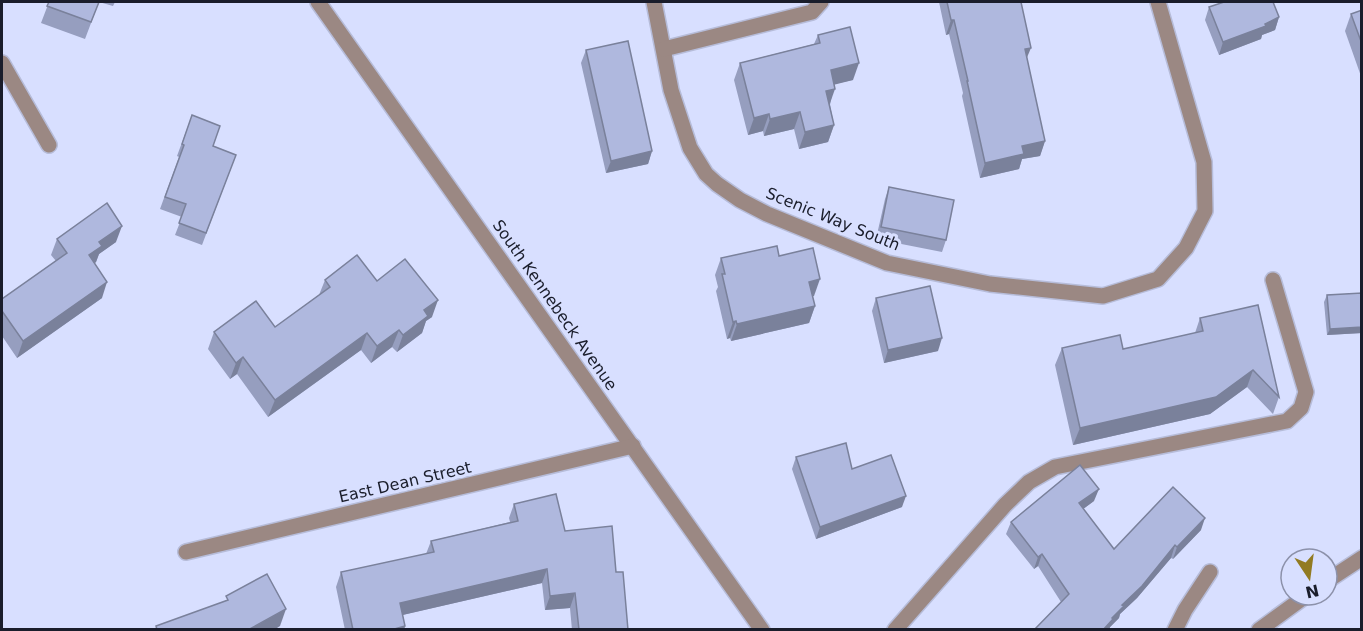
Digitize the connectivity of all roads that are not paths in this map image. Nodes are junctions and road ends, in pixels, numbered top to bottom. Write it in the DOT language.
graph roads {
  1 [pos="318,2"];
  2 [pos="654,2"];
  3 [pos="820,2"];
  4 [pos="1158,2"];
  5 [pos="664,49"];
  6 [pos="2,63"];
  7 [pos="49,145"];
  8 [pos="1273,280"];
  9 [pos="633,446"];
  10 [pos="186,552"];
  11 [pos="1362,558"];
  12 [pos="1210,572"];
  13 [pos="1339,573"];
  14 [pos="1291,607"];
  15 [pos="762,630"];
  16 [pos="895,630"];
  17 [pos="1175,630"];
  18 [pos="1259,630"];
  1 -- 9 [label="street, South Kennebeck Avenue"];
  2 -- 5 [label="street, Scenic Way South"];
  3 -- 5 [label="street"];
  4 -- 5 [label="street, Scenic Way South"];
  6 -- 7 [label="street"];
  8 -- 16 [label="street"];
  9 -- 10 [label="street, East Dean Street"];
  9 -- 15 [label="street, South Kennebeck Avenue"];
  11 -- 13 [label="street"];
  12 -- 17 [label="street"];
  14 -- 18 [label="street"];
}
